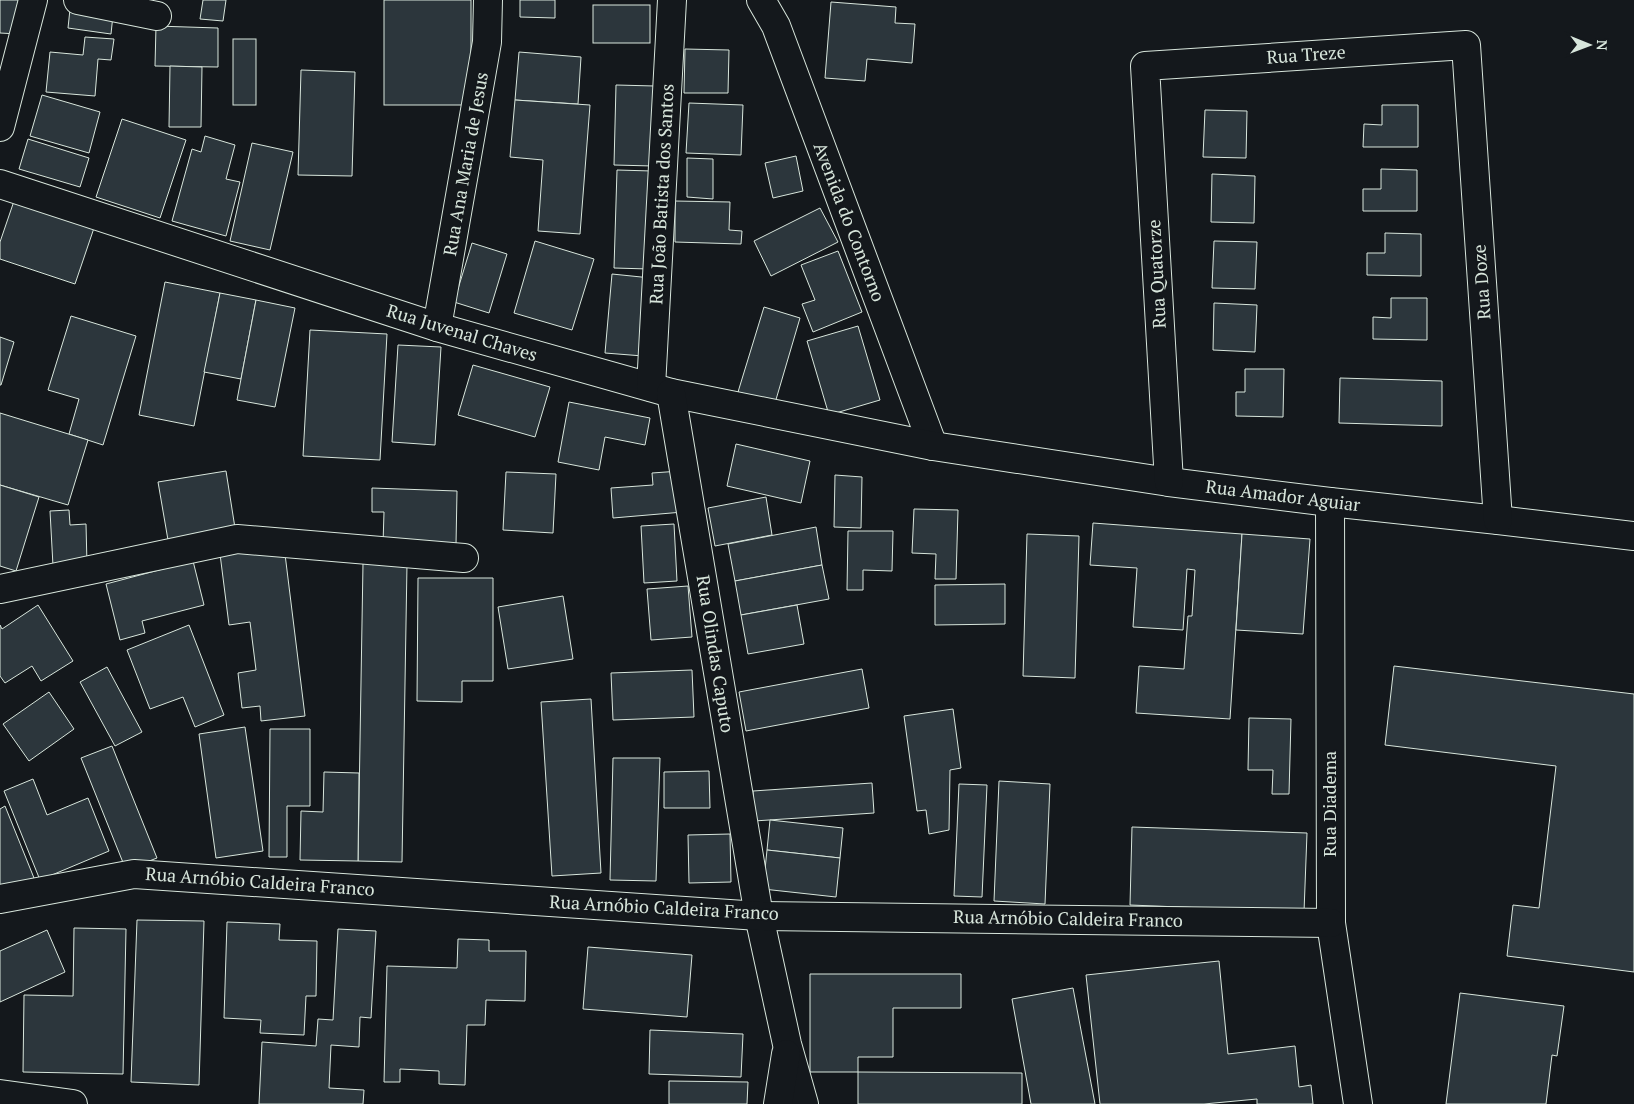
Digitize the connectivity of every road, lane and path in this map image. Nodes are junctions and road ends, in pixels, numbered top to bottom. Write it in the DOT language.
graph roads {
  1 [pos="33,0"];
  2 [pos="78,0"];
  3 [pos="488,0"];
  4 [pos="672,0"];
  5 [pos="761,0"];
  6 [pos="156,16"];
  7 [pos="1466,45"];
  8 [pos="1145,66"];
  9 [pos="0,127"];
  10 [pos="0,184"];
  11 [pos="437,328"];
  12 [pos="661,390"];
  13 [pos="933,446"];
  14 [pos="1168,482"];
  15 [pos="1330,502"];
  16 [pos="1498,520"];
  17 [pos="1634,536"];
  18 [pos="464,558"];
  19 [pos="0,589"];
  20 [pos="0,899"];
  21 [pos="759,916"];
  22 [pos="1331,923"];
  23 [pos="787,1044"];
  24 [pos="0,1094"];
  25 [pos="73,1104"];
  26 [pos="778,1104"];
  27 [pos="804,1104"];
  28 [pos="1358,1104"];
  1 -- 9 [label="street"];
  2 -- 6 [label="street"];
  3 -- 11 [label="street, Rua Ana Maria de Jesus"];
  4 -- 12 [label="street, Rua João Batista dos Santos"];
  5 -- 13 [label="street, Avenida do Contorno"];
  7 -- 8 [label="street, Rua Treze"];
  7 -- 16 [label="street, Rua Doze"];
  8 -- 14 [label="street, Rua Quatorze"];
  10 -- 11 [label="street, Rua Juvenal Chaves"];
  11 -- 12 [label="street, Rua Juvenal Chaves"];
  12 -- 13 [label="street, Rua Juvenal Chaves"];
  12 -- 21 [label="street, Rua Olindas Caputo"];
  13 -- 14 [label="street, Rua Amador Aguiar"];
  14 -- 15 [label="street, Rua Amador Aguiar"];
  15 -- 16 [label="street, Rua Amador Aguiar"];
  15 -- 22 [label="street, Rua Diadema"];
  16 -- 17 [label="street, Rua Amador Aguiar"];
  18 -- 19 [label="street"];
  20 -- 21 [label="street, Rua Arnóbio Caldeira Franco"];
  21 -- 22 [label="street, Rua Arnóbio Caldeira Franco"];
  21 -- 23 [label="street, Rua Olindas Caputo"];
  22 -- 28 [label="street, Rua Diadema"];
  23 -- 26 [label="street"];
  23 -- 27 [label="street, Rua Olindas Caputo"];
  24 -- 25 [label="street"];
}
